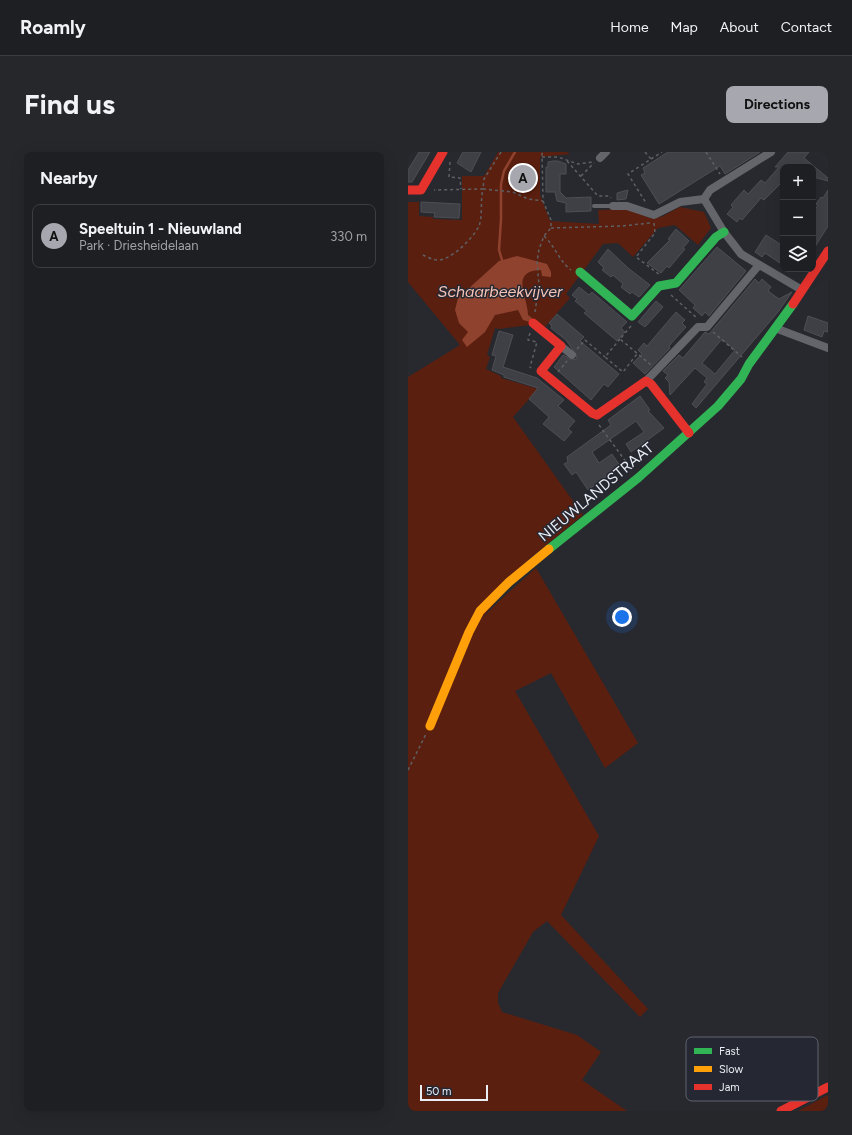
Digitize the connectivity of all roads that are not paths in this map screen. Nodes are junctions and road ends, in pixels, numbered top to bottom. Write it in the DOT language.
graph roads {
  1 [pos="771,152"];
  2 [pos="442,154"];
  3 [pos="408,190"];
  4 [pos="704,199"];
  5 [pos="594,206"];
  6 [pos="615,206"];
  7 [pos="724,232"];
  8 [pos="828,251"];
  9 [pos="759,265"];
  10 [pos="580,272"];
  11 [pos="802,290"];
  12 [pos="533,323"];
  13 [pos="775,328"];
  14 [pos="561,346"];
  15 [pos="828,348"];
  16 [pos="572,355"];
  17 [pos="646,381"];
  18 [pos="689,433"];
  19 [pos="430,726"];
  20 [pos="828,1087"];
  21 [pos="818,1092"];
  22 [pos="801,1101"];
  23 [pos="782,1111"];
  1 -- 4 [label="street"];
  2 -- 3 [label="street"];
  4 -- 6 [label="street"];
  4 -- 7 [label="street"];
  5 -- 6 [label="lane"];
  7 -- 9 [label="street"];
  7 -- 10 [label="street"];
  8 -- 11 [label="street, NIEUWLANDSTRAAT"];
  9 -- 11 [label="street"];
  9 -- 17 [label="street"];
  11 -- 13 [label="street, NIEUWLANDSTRAAT"];
  12 -- 14 [label="street"];
  13 -- 15 [label="street"];
  13 -- 18 [label="street, NIEUWLANDSTRAAT"];
  14 -- 16 [label="street"];
  14 -- 17 [label="street"];
  17 -- 18 [label="street"];
  18 -- 19 [label="street, NIEUWLANDSTRAAT"];
  20 -- 21 [label="street"];
  22 -- 23 [label="street"];
}
